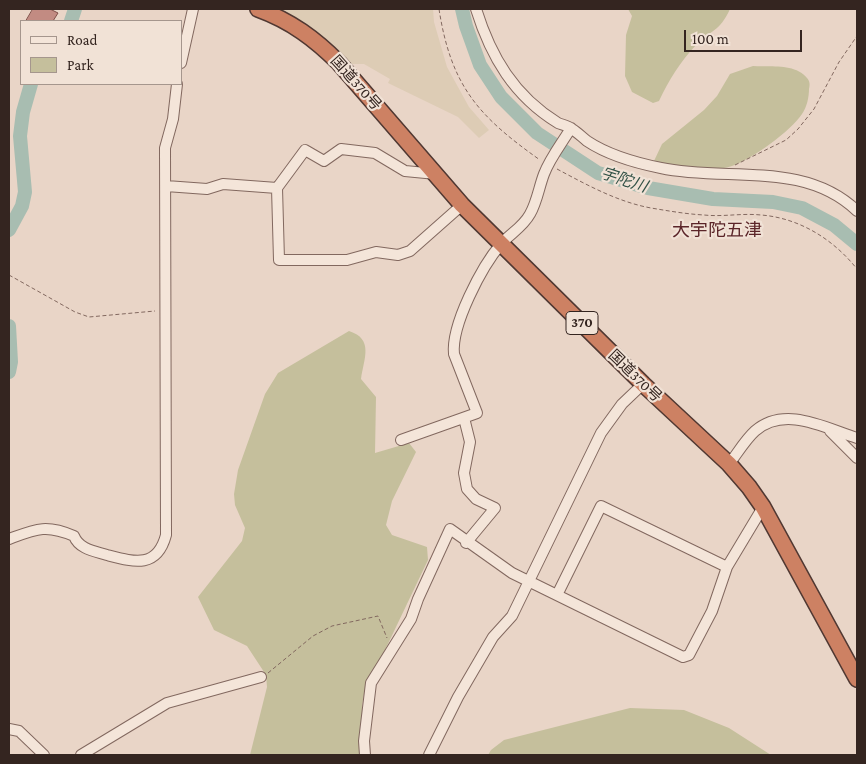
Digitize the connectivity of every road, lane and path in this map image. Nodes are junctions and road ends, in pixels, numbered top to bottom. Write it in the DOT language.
graph roads {
  1 [pos="193,9"];
  2 [pos="258,9"];
  3 [pos="439,9"];
  4 [pos="476,9"];
  5 [pos="857,36"];
  6 [pos="182,59"];
  7 [pos="177,85"];
  8 [pos="570,129"];
  9 [pos="549,164"];
  10 [pos="719,173"];
  11 [pos="436,174"];
  12 [pos="166,186"];
  13 [pos="277,188"];
  14 [pos="462,205"];
  15 [pos="857,212"];
  16 [pos="501,244"];
  17 [pos="857,269"];
  18 [pos="9,275"];
  19 [pos="166,310"];
  20 [pos="643,384"];
  21 [pos="464,418"];
  22 [pos="828,429"];
  23 [pos="857,438"];
  24 [pos="402,440"];
  25 [pos="857,458"];
  26 [pos="729,464"];
  27 [pos="763,507"];
  28 [pos="9,539"];
  29 [pos="466,543"];
  30 [pos="727,567"];
  31 [pos="530,580"];
  32 [pos="557,595"];
  33 [pos="392,651"];
  34 [pos="261,677"];
  35 [pos="857,679"];
  36 [pos="9,729"];
  37 [pos="44,755"];
  38 [pos="81,755"];
  39 [pos="365,755"];
  40 [pos="429,755"];
  1 -- 6 [label="street"];
  2 -- 11 [label="highway, 国道370号 / 370"];
  3 -- 9 [label="path"];
  4 -- 8 [label="street"];
  5 -- 10 [label="path"];
  7 -- 12 [label="street"];
  8 -- 9 [label="street"];
  8 -- 10 [label="street"];
  9 -- 16 [label="street"];
  9 -- 17 [label="path"];
  10 -- 15 [label="street"];
  11 -- 13 [label="street"];
  11 -- 14 [label="highway, 国道370号 / 370"];
  12 -- 13 [label="street"];
  12 -- 19 [label="street"];
  13 -- 14 [label="street"];
  14 -- 16 [label="highway, 国道370号 / 370"];
  16 -- 20 [label="highway, 国道370号 / 370"];
  16 -- 21 [label="street"];
  18 -- 19 [label="path"];
  19 -- 28 [label="street"];
  20 -- 26 [label="highway, 国道370号 / 370"];
  20 -- 31 [label="street"];
  21 -- 24 [label="street"];
  21 -- 29 [label="street"];
  22 -- 23 [label="street"];
  22 -- 25 [label="street"];
  22 -- 26 [label="street"];
  26 -- 27 [label="highway, 国道370号 / 370"];
  27 -- 30 [label="street"];
  27 -- 35 [label="highway, 国道370号 / 370"];
  29 -- 31 [label="street"];
  29 -- 33 [label="street"];
  30 -- 32 [label="street"];
  30 -- 32 [label="street"];
  31 -- 32 [label="street"];
  31 -- 40 [label="street"];
  33 -- 34 [label="path"];
  33 -- 39 [label="street"];
  34 -- 38 [label="street"];
  36 -- 37 [label="street"];
}
